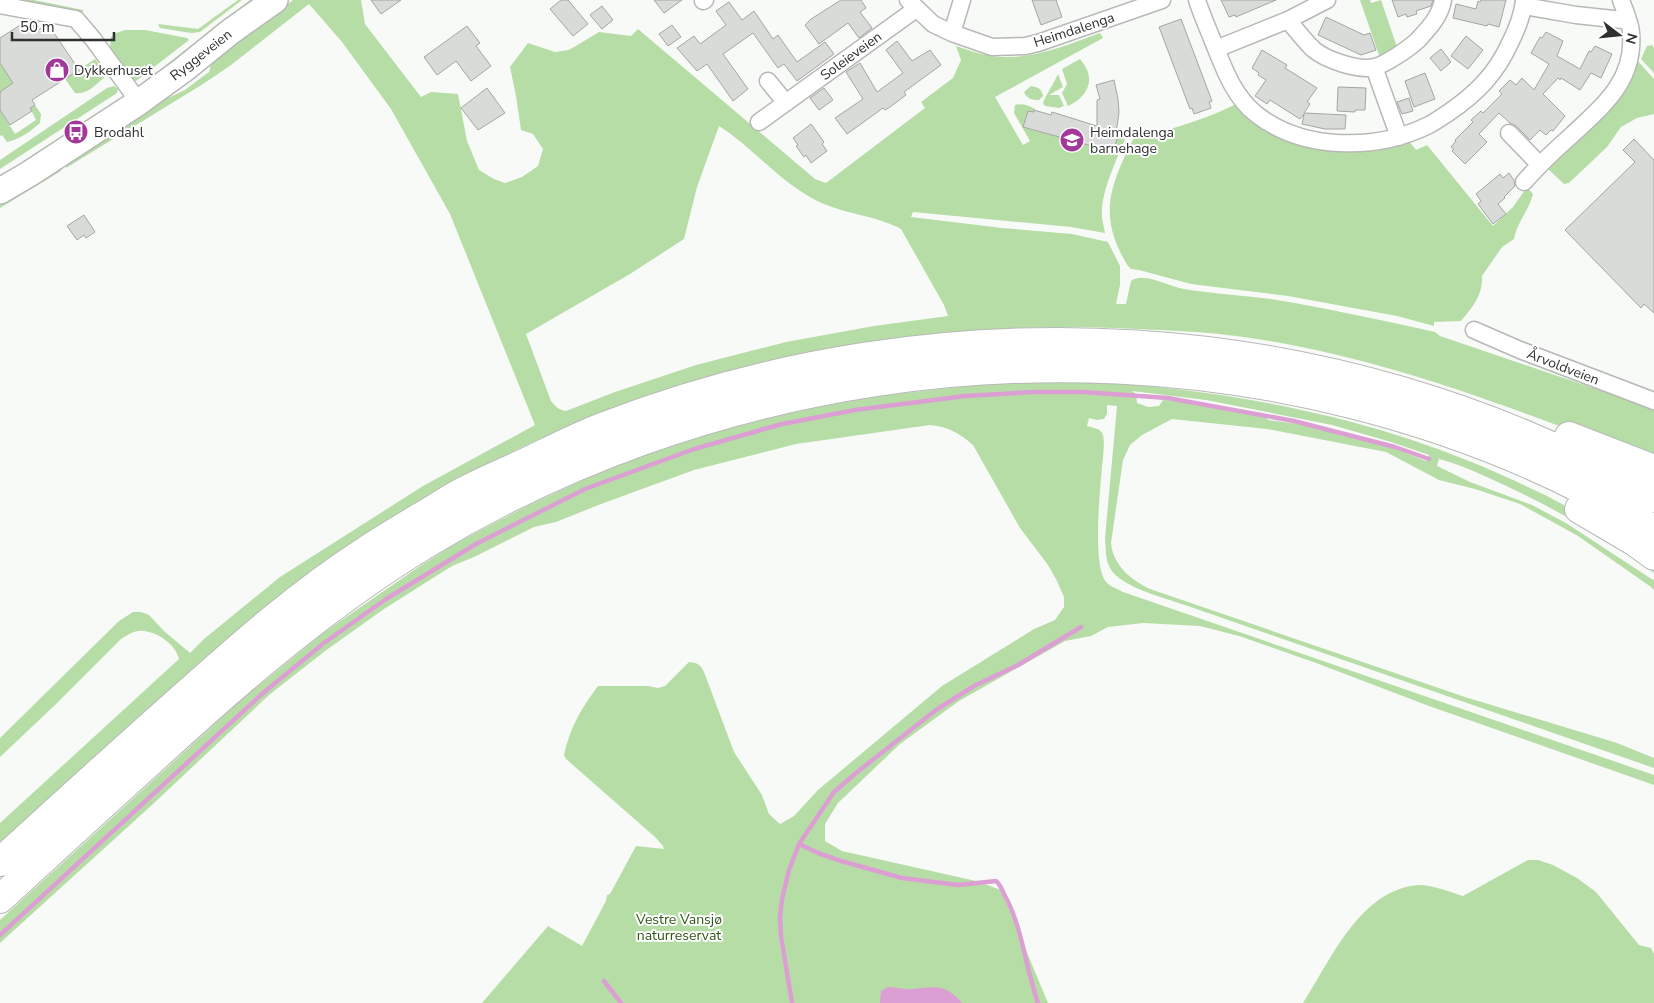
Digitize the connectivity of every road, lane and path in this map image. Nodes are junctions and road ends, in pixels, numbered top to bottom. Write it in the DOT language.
graph roads {
  1 [pos="275,0"];
  2 [pos="962,0"];
  3 [pos="1162,0"];
  4 [pos="1198,0"];
  5 [pos="1327,0"];
  6 [pos="1443,0"];
  7 [pos="1621,0"];
  8 [pos="1524,3"];
  9 [pos="0,5"];
  10 [pos="912,5"];
  11 [pos="1627,18"];
  12 [pos="1288,20"];
  13 [pos="952,33"];
  14 [pos="1216,49"];
  15 [pos="1374,67"];
  16 [pos="768,81"];
  17 [pos="139,102"];
  18 [pos="786,103"];
  19 [pos="759,122"];
  20 [pos="1509,133"];
  21 [pos="1400,136"];
  22 [pos="1540,164"];
  23 [pos="1524,182"];
  24 [pos="0,191"];
  25 [pos="1474,330"];
  26 [pos="1654,401"];
  27 [pos="1441,403"];
  28 [pos="1435,429"];
  29 [pos="1654,469"];
  30 [pos="1654,498"];
  31 [pos="1654,529"];
  32 [pos="1654,556"];
  33 [pos="0,862"];
  34 [pos="0,899"];
  1 -- 17 [label="main road, Ryggeveien"];
  2 -- 13 [label="street"];
  3 -- 13 [label="street, Heimdalenga"];
  4 -- 14 [label="street"];
  5 -- 12 [label="street"];
  6 -- 15 [label="street"];
  7 -- 11 [label="street"];
  8 -- 11 [label="street"];
  8 -- 21 [label="street"];
  9 -- 17 [label="street"];
  10 -- 13 [label="street, Heimdalenga"];
  10 -- 18 [label="street, Soleieveien"];
  11 -- 22 [label="street"];
  12 -- 14 [label="street"];
  12 -- 15 [label="street"];
  14 -- 21 [label="street"];
  15 -- 21 [label="street"];
  16 -- 18 [label="street"];
  17 -- 24 [label="main road, Ryggeveien"];
  18 -- 19 [label="street, Soleieveien"];
  20 -- 22 [label="street"];
  22 -- 23 [label="street"];
  25 -- 26 [label="street, Årvoldveien"];
  27 -- 29 [label="highway"];
  27 -- 30 [label="highway"];
  27 -- 33 [label="highway"];
  28 -- 31 [label="highway"];
  28 -- 32 [label="highway"];
  28 -- 34 [label="highway"];
}
